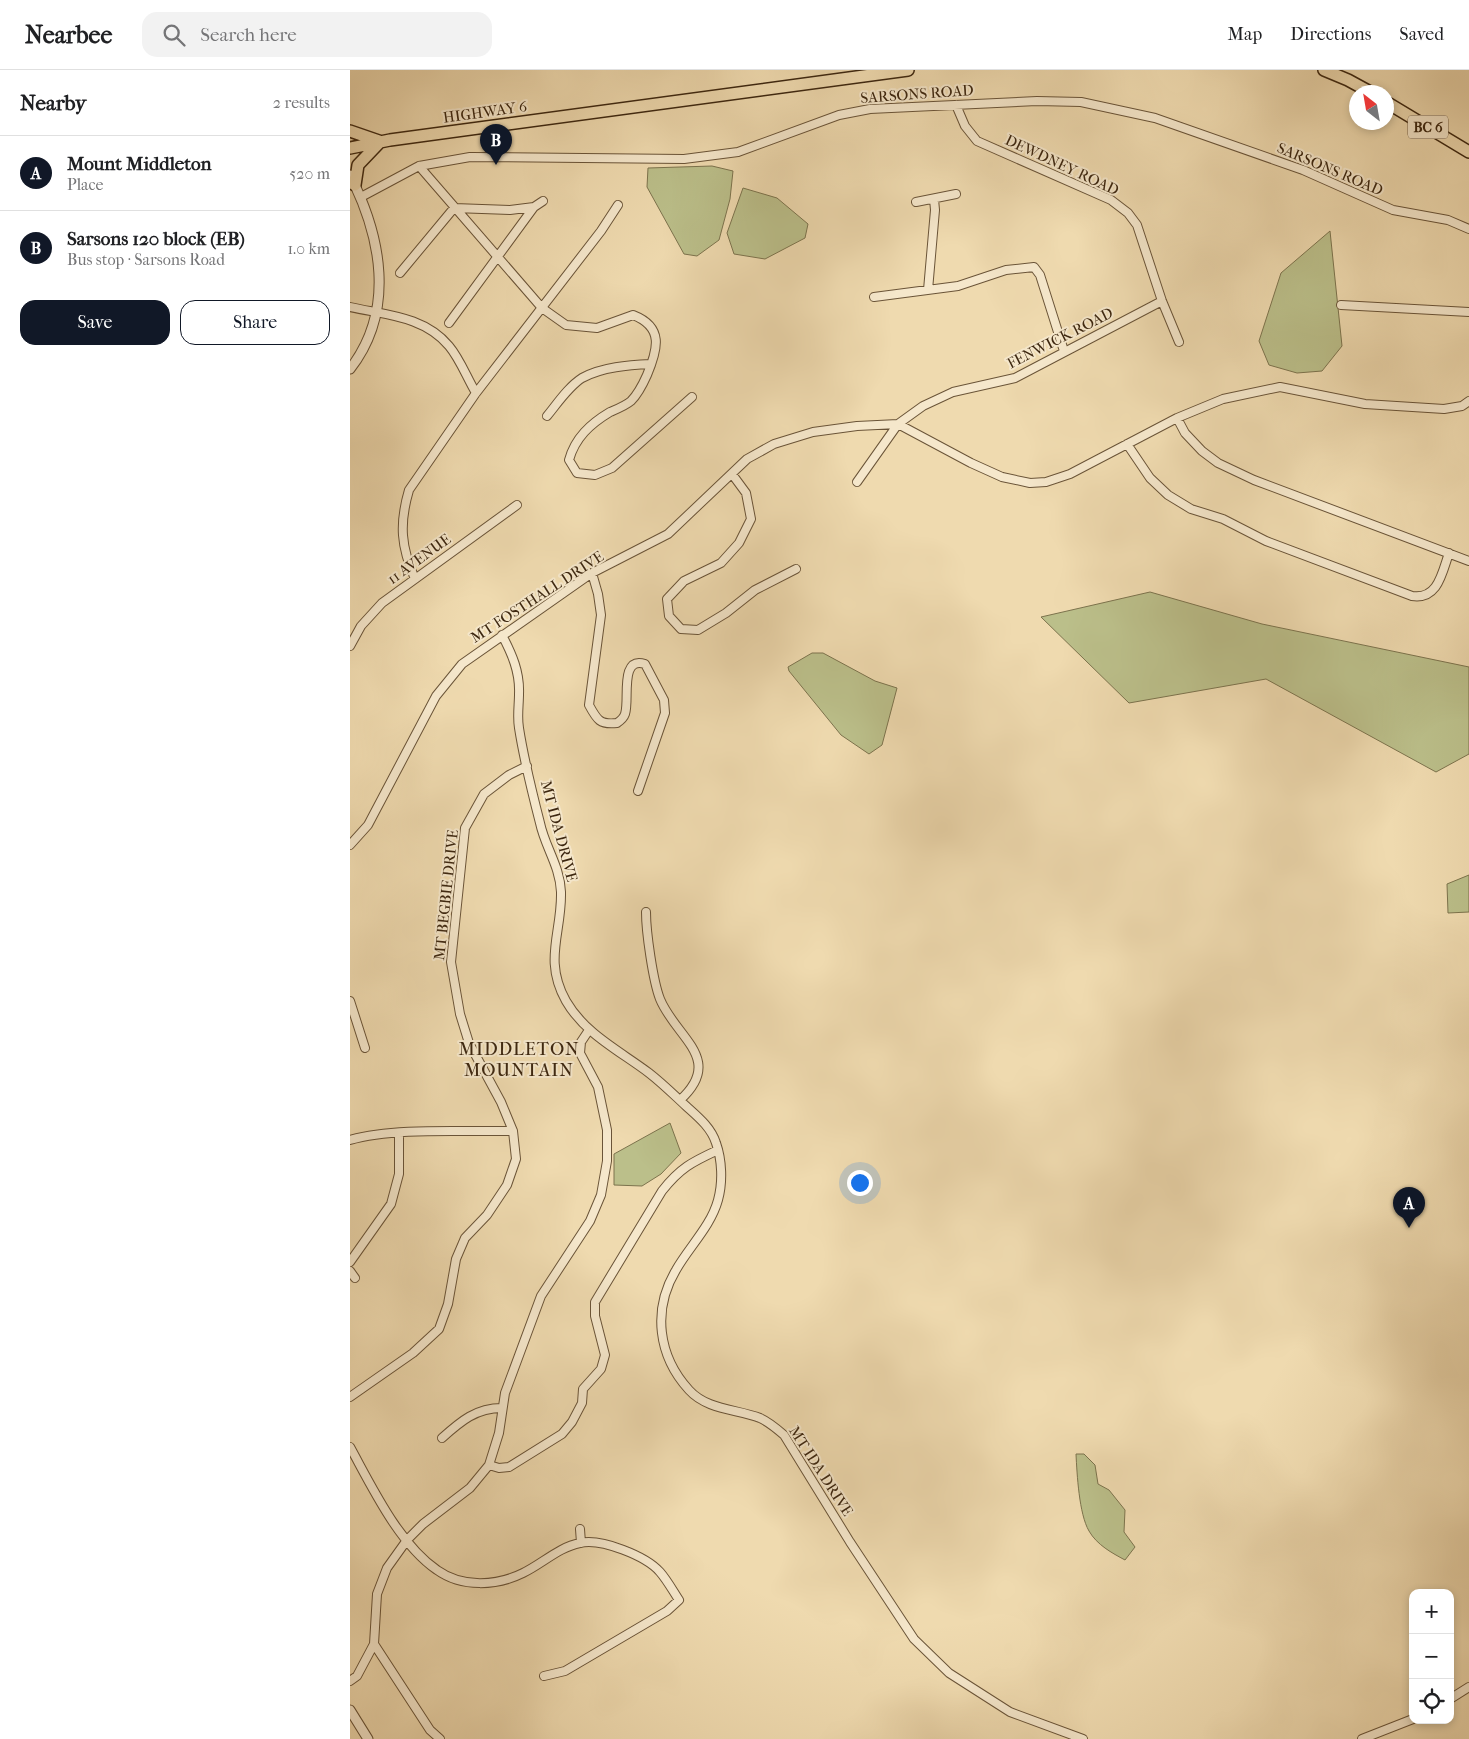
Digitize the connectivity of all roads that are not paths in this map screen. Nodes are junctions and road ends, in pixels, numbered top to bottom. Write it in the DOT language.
graph roads {
  1 [pos="908,70"];
  2 [pos="1324,70"];
  3 [pos="1357,85"];
  4 [pos="956,105"];
  5 [pos="1394,107"];
  6 [pos="350,131"];
  7 [pos="380,142"];
  8 [pos="350,148"];
  9 [pos="1469,152"];
  10 [pos="419,166"];
  11 [pos="352,181"];
  12 [pos="956,194"];
  13 [pos="361,197"];
  14 [pos="934,199"];
  15 [pos="544,201"];
  16 [pos="916,202"];
  17 [pos="618,205"];
  18 [pos="534,207"];
  19 [pos="454,208"];
  20 [pos="1469,229"];
  21 [pos="496,257"];
  22 [pos="400,273"];
  23 [pos="928,290"];
  24 [pos="874,296"];
  25 [pos="1162,301"];
  26 [pos="1342,306"];
  27 [pos="350,307"];
  28 [pos="542,308"];
  29 [pos="1469,312"];
  30 [pos="376,313"];
  31 [pos="449,323"];
  32 [pos="1179,342"];
  33 [pos="1064,351"];
  34 [pos="651,364"];
  35 [pos="350,369"];
  36 [pos="476,393"];
  37 [pos="692,397"];
  38 [pos="1469,401"];
  39 [pos="547,416"];
  40 [pos="1177,418"];
  41 [pos="898,424"];
  42 [pos="1127,444"];
  43 [pos="732,474"];
  44 [pos="857,482"];
  45 [pos="517,505"];
  46 [pos="1449,553"];
  47 [pos="1469,561"];
  48 [pos="796,569"];
  49 [pos="592,573"];
  50 [pos="415,579"];
  51 [pos="502,635"];
  52 [pos="350,646"];
  53 [pos="527,766"];
  54 [pos="638,791"];
  55 [pos="350,844"];
  56 [pos="646,912"];
  57 [pos="350,1001"];
  58 [pos="589,1030"];
  59 [pos="365,1048"];
  60 [pos="680,1100"];
  61 [pos="513,1131"];
  62 [pos="399,1133"];
  63 [pos="350,1140"];
  64 [pos="718,1150"];
  65 [pos="350,1262"];
  66 [pos="350,1270"];
  67 [pos="355,1278"];
  68 [pos="350,1397"];
  69 [pos="502,1408"];
  70 [pos="442,1438"];
  71 [pos="350,1447"];
  72 [pos="489,1465"];
  73 [pos="580,1529"];
  74 [pos="407,1540"];
  75 [pos="581,1543"];
  76 [pos="374,1644"];
  77 [pos="544,1676"];
  78 [pos="350,1681"];
  79 [pos="1469,1687"];
  80 [pos="1454,1696"];
  81 [pos="350,1710"];
  82 [pos="1409,1720"];
  83 [pos="368,1739"];
  84 [pos="440,1739"];
  85 [pos="1083,1739"];
  86 [pos="1362,1739"];
  1 -- 7 [label="main road, HIGHWAY 6"];
  2 -- 3 [label="main road"];
  4 -- 10 [label="street, SARSONS ROAD"];
  4 -- 20 [label="street, SARSONS ROAD"];
  4 -- 25 [label="street, DEWDNEY ROAD"];
  5 -- 9 [label="main road, BC 6"];
  6 -- 7 [label="main road"];
  7 -- 8 [label="main road, HIGHWAY 6"];
  7 -- 11 [label="main road"];
  10 -- 13 [label="street, SARSONS ROAD"];
  10 -- 19 [label="street"];
  11 -- 13 [label="street"];
  12 -- 14 [label="street"];
  13 -- 30 [label="street"];
  14 -- 16 [label="street"];
  14 -- 23 [label="street"];
  15 -- 18 [label="street"];
  17 -- 28 [label="street"];
  18 -- 19 [label="street"];
  18 -- 21 [label="street"];
  19 -- 21 [label="street"];
  19 -- 22 [label="street"];
  21 -- 28 [label="street"];
  21 -- 31 [label="street"];
  23 -- 24 [label="street"];
  23 -- 33 [label="street"];
  25 -- 32 [label="street, DEWDNEY ROAD"];
  25 -- 33 [label="street, FENWICK ROAD"];
  26 -- 29 [label="street"];
  27 -- 30 [label="street"];
  28 -- 34 [label="street"];
  28 -- 36 [label="street"];
  30 -- 35 [label="street"];
  30 -- 36 [label="street"];
  33 -- 41 [label="street, FENWICK ROAD"];
  34 -- 37 [label="street"];
  34 -- 39 [label="street"];
  36 -- 50 [label="street"];
  38 -- 40 [label="street"];
  40 -- 42 [label="street"];
  40 -- 46 [label="street"];
  41 -- 42 [label="street"];
  41 -- 43 [label="street, MT FOSTHALL DRIVE"];
  41 -- 44 [label="street, FENWICK ROAD"];
  42 -- 46 [label="street"];
  43 -- 48 [label="street"];
  43 -- 49 [label="street, MT FOSTHALL DRIVE"];
  45 -- 50 [label="street, 11 AVENUE"];
  46 -- 47 [label="street"];
  49 -- 51 [label="street, MT FOSTHALL DRIVE"];
  49 -- 54 [label="street"];
  50 -- 52 [label="street, 11 AVENUE"];
  51 -- 53 [label="street, MT IDA DRIVE"];
  51 -- 55 [label="street, MT FOSTHALL DRIVE"];
  53 -- 58 [label="street, MT IDA DRIVE"];
  53 -- 61 [label="street, MT BEGBIE DRIVE"];
  56 -- 60 [label="street"];
  57 -- 59 [label="street"];
  58 -- 60 [label="street, MT IDA DRIVE"];
  58 -- 69 [label="street"];
  60 -- 64 [label="street, MT IDA DRIVE"];
  61 -- 62 [label="street"];
  61 -- 68 [label="street, MT BEGBIE DRIVE"];
  62 -- 63 [label="street"];
  62 -- 65 [label="street"];
  64 -- 72 [label="street"];
  64 -- 85 [label="street, MT IDA DRIVE"];
  66 -- 67 [label="street"];
  69 -- 70 [label="street"];
  69 -- 72 [label="street"];
  71 -- 74 [label="street"];
  72 -- 74 [label="street"];
  73 -- 75 [label="street"];
  74 -- 75 [label="street"];
  74 -- 76 [label="street"];
  75 -- 77 [label="street"];
  76 -- 78 [label="street"];
  76 -- 84 [label="street"];
  79 -- 80 [label="street"];
  81 -- 83 [label="street"];
  82 -- 86 [label="street"];
}
